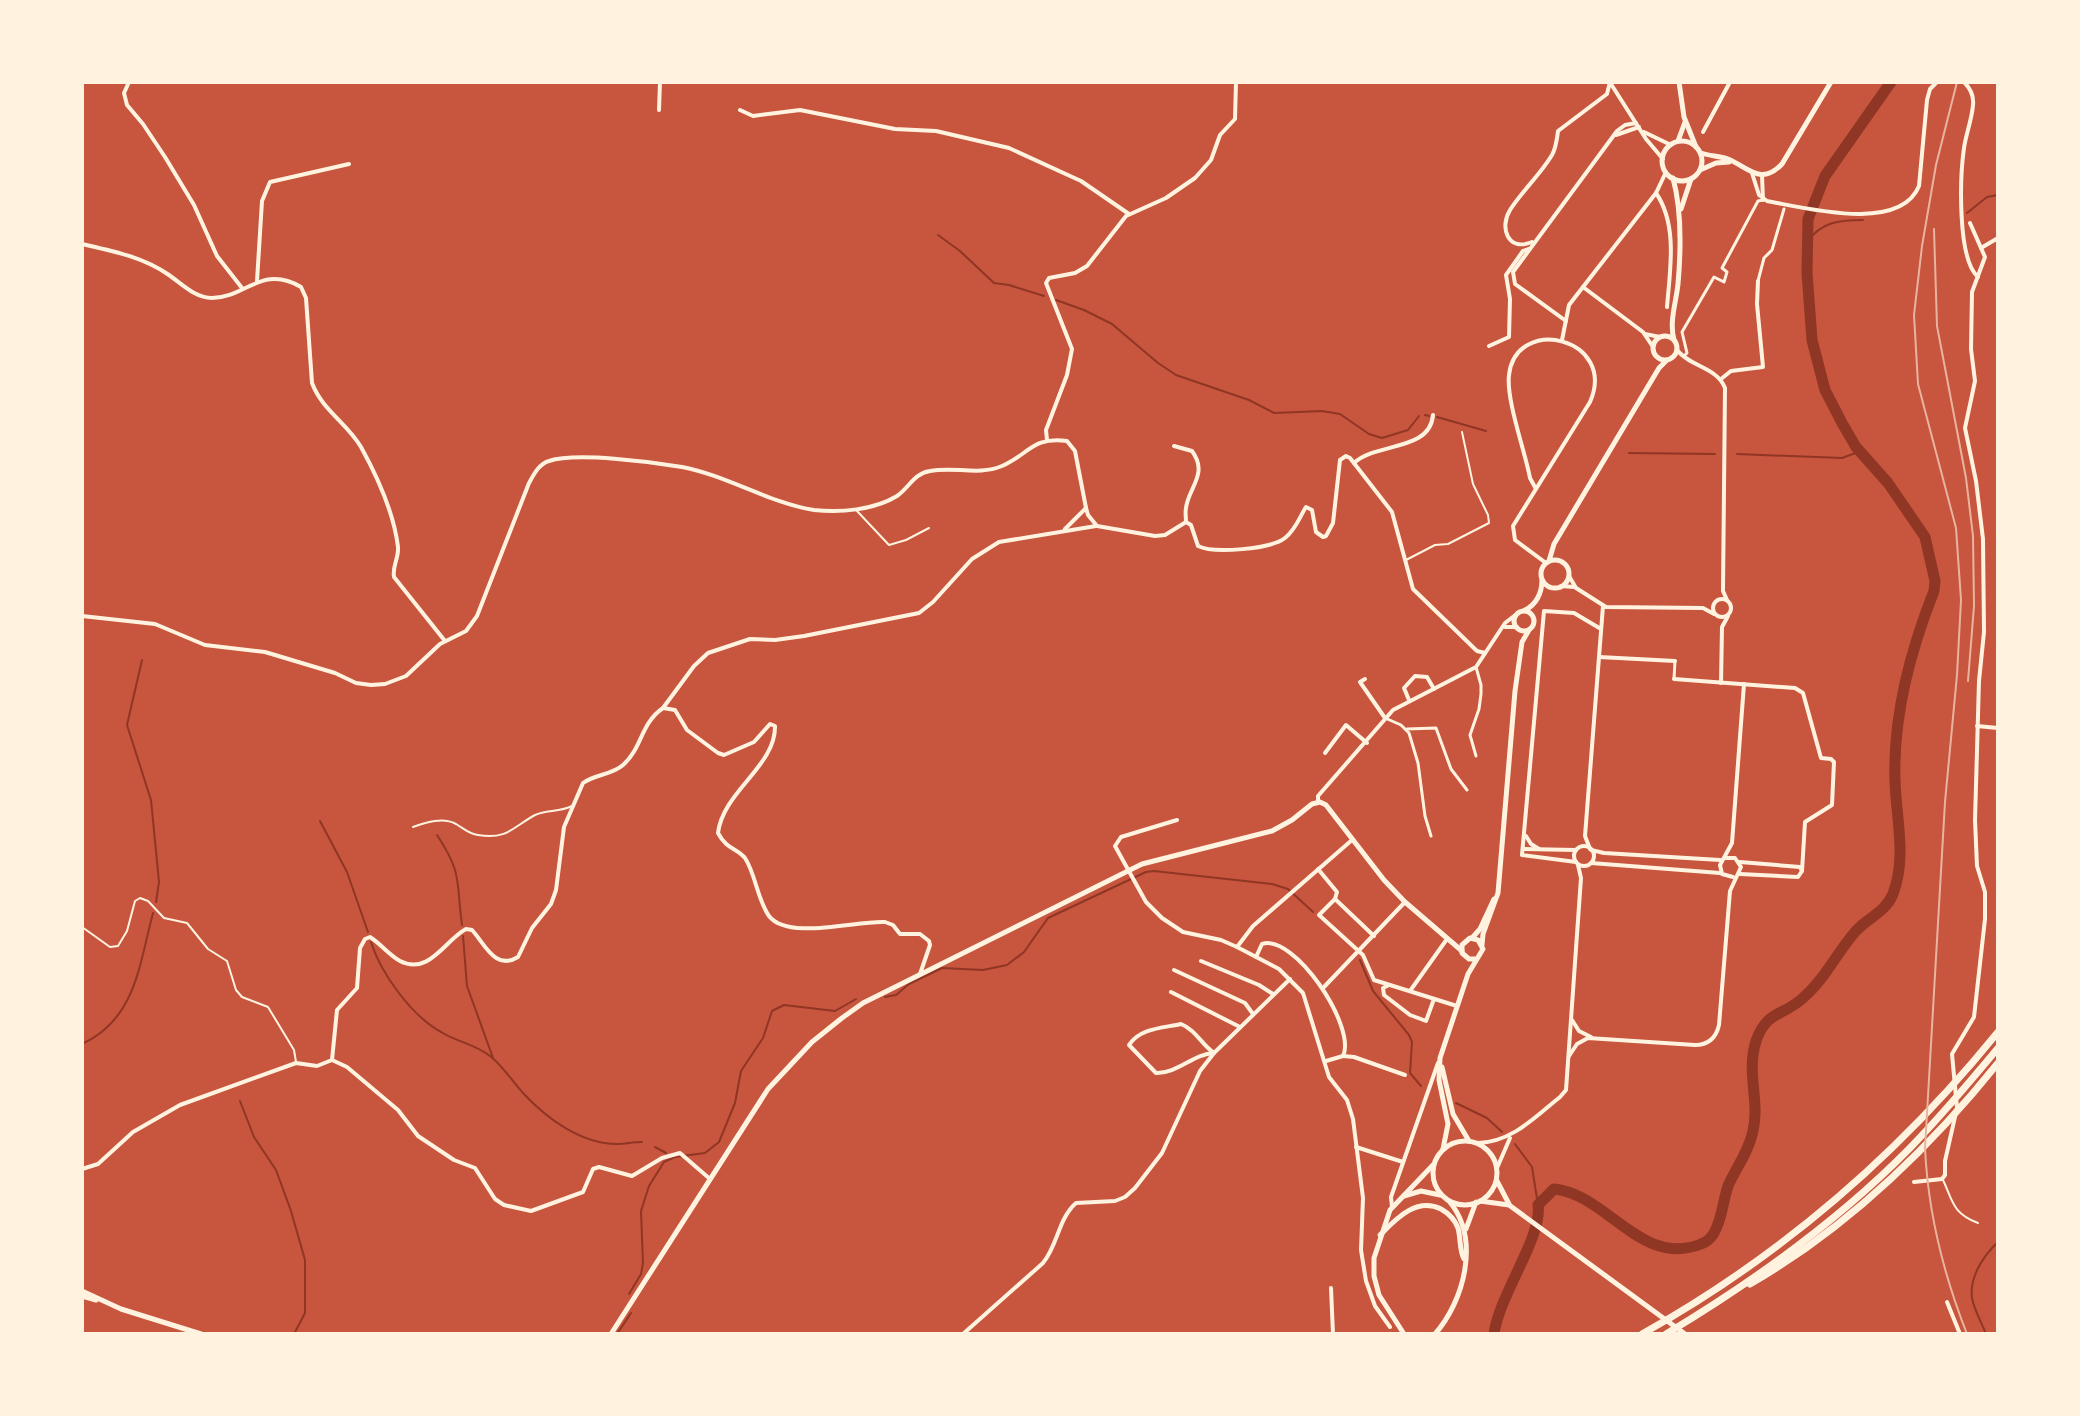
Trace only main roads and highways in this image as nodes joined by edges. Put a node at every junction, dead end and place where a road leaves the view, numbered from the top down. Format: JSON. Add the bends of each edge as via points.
{"nodes":[{"id":1,"x":1679,"y":82,"type":"edge"},
{"id":2,"x":1831,"y":82,"type":"edge"},
{"id":3,"x":1684,"y":117,"type":"junction"},
{"id":4,"x":1678,"y":141,"type":"junction"},
{"id":5,"x":1696,"y":147,"type":"junction"},
{"id":6,"x":1701,"y":153,"type":"junction"},
{"id":7,"x":1733,"y":162,"type":"junction"},
{"id":8,"x":1700,"y":171,"type":"junction"},
{"id":9,"x":1673,"y":178,"type":"junction"},
{"id":10,"x":1691,"y":179,"type":"junction"},
{"id":11,"x":1679,"y":218,"type":"junction"},
{"id":12,"x":1672,"y":323,"type":"junction"},
{"id":13,"x":1661,"y":337,"type":"junction"},
{"id":14,"x":1674,"y":340,"type":"junction"},
{"id":15,"x":1657,"y":358,"type":"junction"},
{"id":16,"x":1666,"y":361,"type":"junction"},
{"id":17,"x":1659,"y":368,"type":"junction"},
{"id":18,"x":1554,"y":544,"type":"junction"},
{"id":19,"x":1560,"y":561,"type":"junction"},
{"id":20,"x":1548,"y":562,"type":"junction"},
{"id":21,"x":1542,"y":580,"type":"junction"},
{"id":22,"x":1553,"y":588,"type":"junction"},
{"id":23,"x":1540,"y":595,"type":"junction"},
{"id":24,"x":1534,"y":604,"type":"junction"},
{"id":25,"x":1521,"y":612,"type":"junction"},
{"id":26,"x":1533,"y":616,"type":"junction"},
{"id":27,"x":1518,"y":628,"type":"junction"},
{"id":28,"x":1529,"y":630,"type":"junction"},
{"id":29,"x":1522,"y":642,"type":"junction"},
{"id":30,"x":1499,"y":887,"type":"junction"},
{"id":31,"x":1447,"y":939,"type":"junction"},
{"id":32,"x":1469,"y":939,"type":"junction"},
{"id":33,"x":1482,"y":945,"type":"junction"},
{"id":34,"x":1463,"y":954,"type":"junction"},
{"id":35,"x":1476,"y":959,"type":"junction"},
{"id":36,"x":1468,"y":974,"type":"junction"},
{"id":37,"x":1998,"y":1032,"type":"edge"},
{"id":38,"x":1998,"y":1048,"type":"edge"},
{"id":39,"x":1442,"y":1050,"type":"junction"},
{"id":40,"x":1998,"y":1064,"type":"edge"},
{"id":41,"x":1444,"y":1091,"type":"junction"},
{"id":42,"x":1469,"y":1141,"type":"junction"},
{"id":43,"x":1443,"y":1149,"type":"junction"},
{"id":44,"x":1433,"y":1165,"type":"junction"},
{"id":45,"x":1496,"y":1178,"type":"junction"},
{"id":46,"x":1446,"y":1198,"type":"junction"},
{"id":47,"x":1478,"y":1202,"type":"junction"},
{"id":48,"x":1393,"y":1205,"type":"junction"},
{"id":49,"x":1509,"y":1205,"type":"junction"},
{"id":50,"x":1464,"y":1234,"type":"junction"},
{"id":51,"x":1380,"y":1236,"type":"junction"},
{"id":52,"x":1465,"y":1260,"type":"junction"},
{"id":53,"x":82,"y":1293,"type":"edge"},
{"id":54,"x":1729,"y":1297,"type":"junction"},
{"id":55,"x":201,"y":1334,"type":"edge"},
{"id":56,"x":611,"y":1334,"type":"edge"},
{"id":57,"x":1404,"y":1334,"type":"edge"},
{"id":58,"x":1435,"y":1334,"type":"edge"},
{"id":59,"x":1642,"y":1334,"type":"edge"},
{"id":60,"x":1666,"y":1334,"type":"edge"},
{"id":61,"x":1685,"y":1334,"type":"edge"}],
"edges":[{"from":1,"to":3,"type":"main road"},
{"from":2,"to":7,"type":"main road","via":[[1776,170],[1762,175]]},
{"from":3,"to":4,"type":"main road"},
{"from":3,"to":5,"type":"main road"},
{"from":4,"to":5,"type":"main road"},
{"from":4,"to":9,"type":"main road","via":[[1663,159]]},
{"from":5,"to":6,"type":"main road"},
{"from":6,"to":7,"type":"main road"},
{"from":6,"to":8,"type":"main road"},
{"from":7,"to":8,"type":"main road"},
{"from":8,"to":10,"type":"main road"},
{"from":9,"to":10,"type":"main road"},
{"from":9,"to":11,"type":"main road"},
{"from":10,"to":11,"type":"main road"},
{"from":11,"to":12,"type":"main road"},
{"from":12,"to":13,"type":"main road"},
{"from":12,"to":14,"type":"main road"},
{"from":13,"to":14,"type":"main road"},
{"from":13,"to":15,"type":"main road","via":[[1653,347]]},
{"from":14,"to":16,"type":"main road","via":[[1677,350]]},
{"from":15,"to":16,"type":"main road"},
{"from":15,"to":17,"type":"main road"},
{"from":16,"to":17,"type":"main road"},
{"from":17,"to":18,"type":"main road"},
{"from":18,"to":19,"type":"main road"},
{"from":18,"to":20,"type":"main road"},
{"from":19,"to":20,"type":"main road"},
{"from":19,"to":22,"type":"main road","via":[[1569,576]]},
{"from":20,"to":21,"type":"main road"},
{"from":21,"to":22,"type":"main road"},
{"from":21,"to":23,"type":"main road"},
{"from":22,"to":23,"type":"main road"},
{"from":23,"to":24,"type":"main road"},
{"from":24,"to":25,"type":"main road"},
{"from":24,"to":26,"type":"main road"},
{"from":25,"to":26,"type":"main road"},
{"from":25,"to":27,"type":"main road","via":[[1515,618]]},
{"from":26,"to":28,"type":"main road"},
{"from":27,"to":28,"type":"main road"},
{"from":27,"to":29,"type":"main road"},
{"from":28,"to":29,"type":"main road"},
{"from":29,"to":30,"type":"main road"},
{"from":30,"to":32,"type":"main road","via":[[1480,929]]},
{"from":30,"to":33,"type":"main road"},
{"from":31,"to":32,"type":"main road"},
{"from":31,"to":34,"type":"main road"},
{"from":31,"to":56,"type":"main road","via":[[1405,902],[1326,805],[1318,802],[1272,831],[1156,859],[859,1006],[812,1042],[778,1077]]},
{"from":32,"to":33,"type":"main road"},
{"from":32,"to":34,"type":"main road"},
{"from":33,"to":35,"type":"main road"},
{"from":34,"to":35,"type":"main road"},
{"from":34,"to":36,"type":"main road"},
{"from":35,"to":36,"type":"main road"},
{"from":36,"to":39,"type":"main road"},
{"from":37,"to":59,"type":"highway","via":[[1915,1127],[1823,1211],[1751,1265]]},
{"from":38,"to":54,"type":"highway","via":[[1907,1151]]},
{"from":39,"to":41,"type":"main road"},
{"from":39,"to":41,"type":"main road","via":[[1439,1078]]},
{"from":40,"to":54,"type":"highway","via":[[1877,1193],[1778,1268]]},
{"from":41,"to":42,"type":"main road"},
{"from":41,"to":43,"type":"main road","via":[[1448,1124]]},
{"from":42,"to":43,"type":"main road"},
{"from":42,"to":45,"type":"main road","via":[[1490,1153]]},
{"from":43,"to":44,"type":"main road"},
{"from":44,"to":46,"type":"main road","via":[[1433,1181]]},
{"from":44,"to":48,"type":"main road"},
{"from":45,"to":47,"type":"main road"},
{"from":45,"to":49,"type":"main road"},
{"from":46,"to":47,"type":"main road","via":[[1462,1205]]},
{"from":46,"to":48,"type":"main road","via":[[1416,1191]]},
{"from":46,"to":50,"type":"main road"},
{"from":47,"to":49,"type":"main road"},
{"from":47,"to":50,"type":"main road"},
{"from":48,"to":51,"type":"main road"},
{"from":49,"to":61,"type":"main road"},
{"from":50,"to":52,"type":"main road"},
{"from":51,"to":52,"type":"main road","via":[[1411,1209],[1436,1207],[1455,1222]]},
{"from":51,"to":57,"type":"main road","via":[[1375,1283],[1393,1325]]},
{"from":52,"to":58,"type":"main road","via":[[1456,1304]]},
{"from":53,"to":55,"type":"main road"},
{"from":54,"to":60,"type":"highway"}]}
